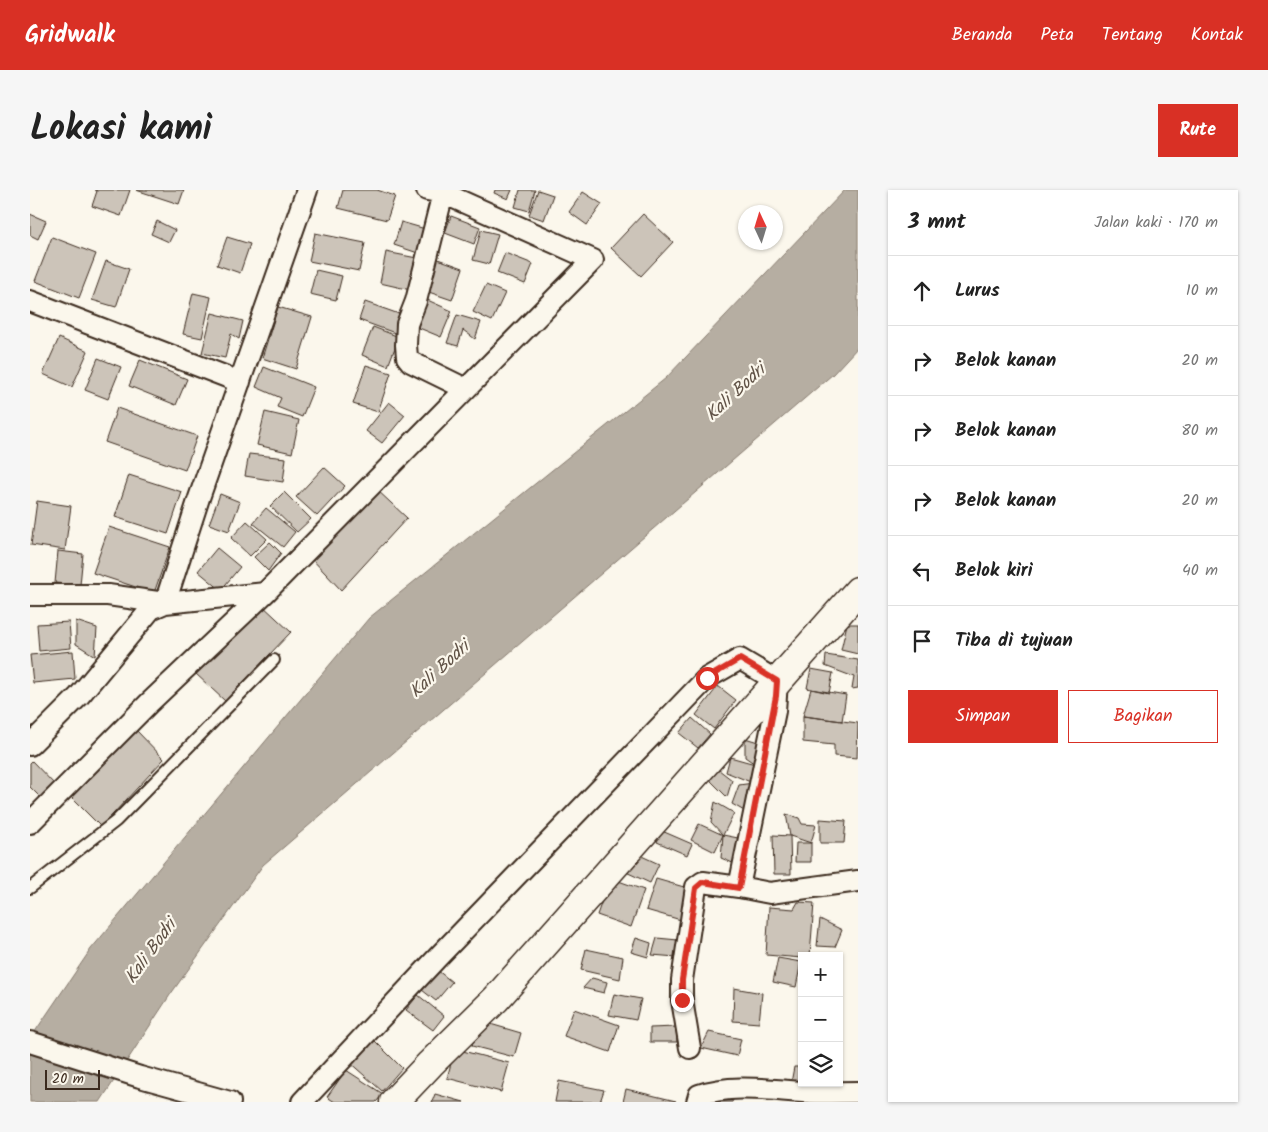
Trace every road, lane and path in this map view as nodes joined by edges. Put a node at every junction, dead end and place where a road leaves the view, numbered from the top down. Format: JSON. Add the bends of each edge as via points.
{"nodes":[{"id":1,"x":307,"y":190,"type":"edge"},
{"id":2,"x":435,"y":192,"type":"edge"},
{"id":3,"x":30,"y":301,"type":"edge"},
{"id":4,"x":240,"y":382,"type":"junction"},
{"id":5,"x":466,"y":389,"type":"junction"},
{"id":6,"x":265,"y":593,"type":"junction"},
{"id":7,"x":30,"y":595,"type":"edge"},
{"id":8,"x":855,"y":599,"type":"edge"},
{"id":9,"x":165,"y":603,"type":"junction"},
{"id":10,"x":274,"y":660,"type":"dead end"},
{"id":11,"x":777,"y":681,"type":"junction"},
{"id":12,"x":30,"y":745,"type":"edge"},
{"id":13,"x":30,"y":823,"type":"edge"},
{"id":14,"x":858,"y":880,"type":"edge"},
{"id":15,"x":30,"y":888,"type":"edge"},
{"id":16,"x":739,"y":888,"type":"junction"},
{"id":17,"x":30,"y":1042,"type":"edge"},
{"id":18,"x":690,"y":1048,"type":"dead end"},
{"id":19,"x":858,"y":1092,"type":"edge"},
{"id":20,"x":230,"y":1102,"type":"edge"},
{"id":21,"x":301,"y":1102,"type":"edge"},
{"id":22,"x":394,"y":1102,"type":"edge"},
{"id":23,"x":698,"y":1102,"type":"edge"}],
"edges":[{"from":1,"to":4,"type":"street"},
{"from":2,"to":5,"type":"street","via":[[416,301],[407,324],[407,356],[411,362]]},
{"from":2,"to":5,"type":"street","via":[[593,260]]},
{"from":3,"to":4,"type":"street"},
{"from":4,"to":9,"type":"street"},
{"from":5,"to":6,"type":"street"},
{"from":6,"to":9,"type":"street"},
{"from":6,"to":13,"type":"street"},
{"from":7,"to":9,"type":"street","via":[[108,595]]},
{"from":8,"to":11,"type":"street"},
{"from":9,"to":12,"type":"street","via":[[151,610],[79,696]]},
{"from":10,"to":15,"type":"lane","via":[[116,822]]},
{"from":11,"to":16,"type":"street","via":[[775,710]]},
{"from":11,"to":21,"type":"street","via":[[740,659],[707,678]]},
{"from":11,"to":22,"type":"street","via":[[496,999]]},
{"from":14,"to":16,"type":"street","via":[[770,893]]},
{"from":16,"to":18,"type":"street","via":[[703,882],[696,888],[682,980]]},
{"from":17,"to":20,"type":"street"},
{"from":19,"to":23,"type":"street","via":[[715,1090],[699,1095]]}]}
